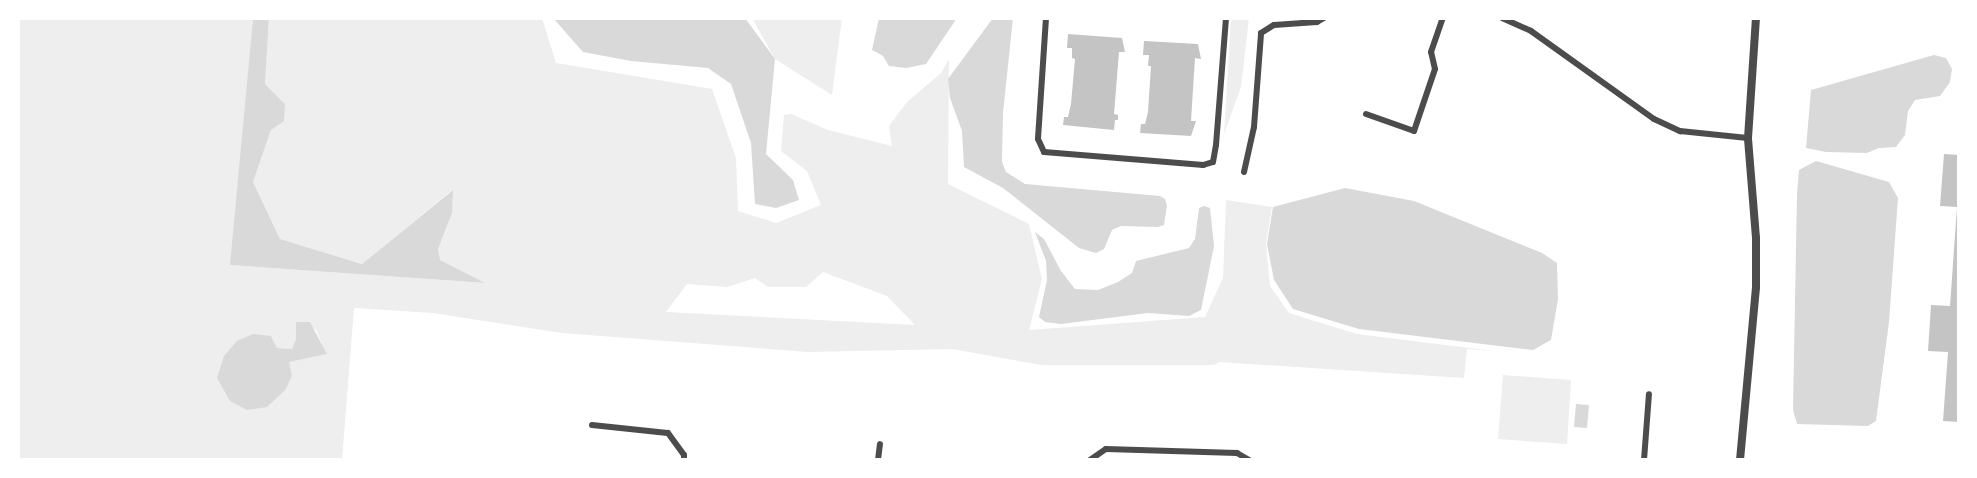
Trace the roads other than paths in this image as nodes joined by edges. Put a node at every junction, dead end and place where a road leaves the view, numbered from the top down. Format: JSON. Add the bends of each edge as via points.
{"nodes":[{"id":1,"x":1046,"y":18,"type":"edge"},
{"id":2,"x":1226,"y":18,"type":"edge"},
{"id":3,"x":1324,"y":18,"type":"edge"},
{"id":4,"x":1443,"y":18,"type":"edge"},
{"id":5,"x":1502,"y":18,"type":"edge"},
{"id":6,"x":1756,"y":18,"type":"edge"},
{"id":7,"x":1366,"y":114,"type":"dead end"},
{"id":8,"x":1748,"y":138,"type":"junction"},
{"id":9,"x":1244,"y":172,"type":"dead end"},
{"id":10,"x":1649,"y":394,"type":"dead end"},
{"id":11,"x":592,"y":425,"type":"dead end"},
{"id":12,"x":880,"y":444,"type":"dead end"},
{"id":13,"x":1090,"y":459,"type":"edge"},
{"id":14,"x":684,"y":460,"type":"edge"},
{"id":15,"x":878,"y":460,"type":"edge"},
{"id":16,"x":1249,"y":460,"type":"edge"},
{"id":17,"x":1644,"y":460,"type":"edge"},
{"id":18,"x":1740,"y":460,"type":"edge"}],
"edges":[{"from":1,"to":2,"type":"street","via":[[1038,139],[1044,152],[1203,165],[1213,162],[1216,145]]},
{"from":3,"to":9,"type":"street","via":[[1274,25],[1261,33],[1254,127]]},
{"from":4,"to":7,"type":"street","via":[[1431,52],[1435,69],[1413,131]]},
{"from":5,"to":8,"type":"street","via":[[1531,31],[1654,119],[1680,131]]},
{"from":6,"to":8,"type":"street"},
{"from":8,"to":18,"type":"street","via":[[1757,262]]},
{"from":10,"to":17,"type":"street"},
{"from":11,"to":14,"type":"street","via":[[668,433]]},
{"from":12,"to":15,"type":"street"},
{"from":13,"to":16,"type":"street","via":[[1106,449],[1237,453]]}]}
